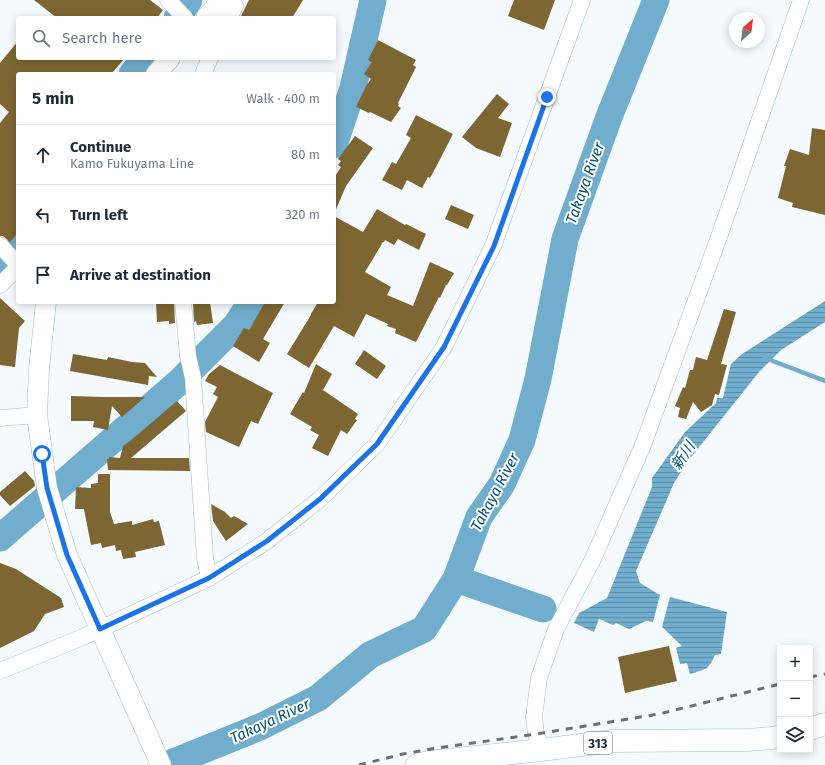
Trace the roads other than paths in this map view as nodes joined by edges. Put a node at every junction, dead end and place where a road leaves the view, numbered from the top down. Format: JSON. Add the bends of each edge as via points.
{"nodes":[{"id":1,"x":222,"y":0,"type":"edge"},
{"id":2,"x":229,"y":0,"type":"edge"},
{"id":3,"x":582,"y":0,"type":"edge"},
{"id":4,"x":801,"y":0,"type":"edge"},
{"id":5,"x":208,"y":16,"type":"edge"},
{"id":6,"x":230,"y":16,"type":"edge"},
{"id":7,"x":168,"y":60,"type":"edge"},
{"id":8,"x":158,"y":72,"type":"edge"},
{"id":9,"x":2,"y":248,"type":"edge"},
{"id":10,"x":16,"y":264,"type":"edge"},
{"id":11,"x":16,"y":266,"type":"edge"},
{"id":12,"x":0,"y":285,"type":"edge"},
{"id":13,"x":46,"y":304,"type":"edge"},
{"id":14,"x":183,"y":304,"type":"edge"},
{"id":15,"x":37,"y":415,"type":"junction"},
{"id":16,"x":0,"y":418,"type":"edge"},
{"id":17,"x":209,"y":578,"type":"junction"},
{"id":18,"x":100,"y":629,"type":"junction"},
{"id":19,"x":0,"y":671,"type":"edge"},
{"id":20,"x":825,"y":724,"type":"edge"},
{"id":21,"x":813,"y":728,"type":"edge"},
{"id":22,"x":777,"y":736,"type":"edge"},
{"id":23,"x":541,"y":750,"type":"junction"},
{"id":24,"x":161,"y":765,"type":"edge"},
{"id":25,"x":417,"y":765,"type":"edge"}],
"edges":[{"from":1,"to":5,"type":"main road"},
{"from":2,"to":6,"type":"street","via":[[235,6]]},
{"from":3,"to":17,"type":"street","via":[[494,246],[444,347],[377,444],[320,499],[267,541]]},
{"from":4,"to":23,"type":"street","via":[[720,234],[643,444],[592,561],[556,629],[539,678],[534,717]]},
{"from":7,"to":8,"type":"main road"},
{"from":9,"to":10,"type":"street"},
{"from":11,"to":12,"type":"street"},
{"from":13,"to":15,"type":"main road"},
{"from":14,"to":17,"type":"street","via":[[188,356],[193,378],[205,558]]},
{"from":15,"to":16,"type":"street"},
{"from":15,"to":18,"type":"main road","via":[[47,488],[67,555]]},
{"from":17,"to":18,"type":"street"},
{"from":18,"to":19,"type":"street"},
{"from":18,"to":24,"type":"main road"},
{"from":20,"to":21,"type":"highway"},
{"from":22,"to":23,"type":"highway","number":"313","via":[[746,740],[613,741]]},
{"from":23,"to":25,"type":"highway","number":"313"}]}
